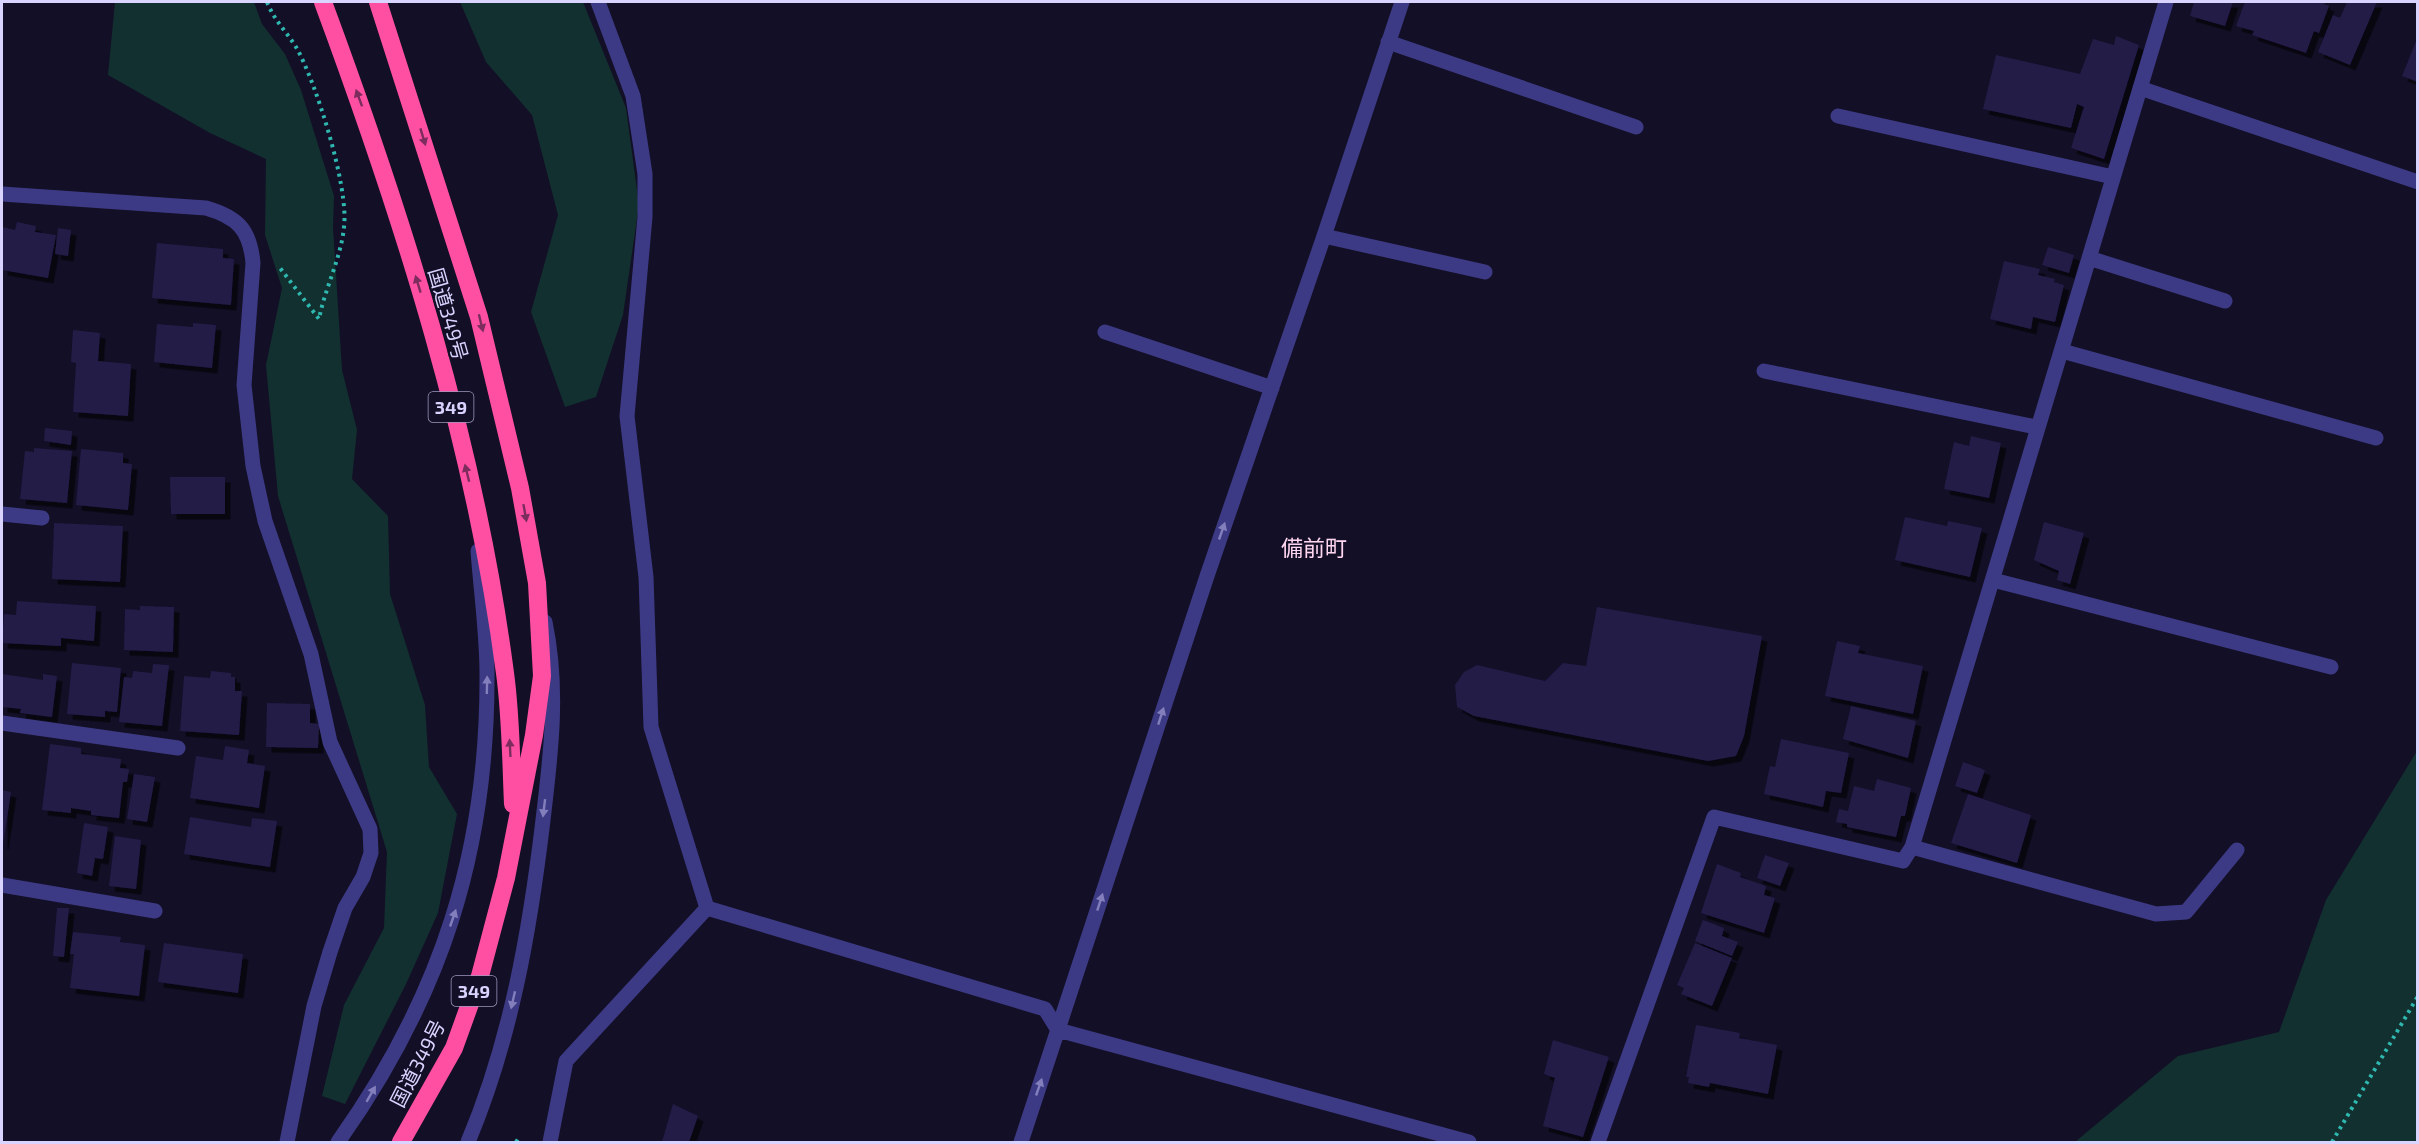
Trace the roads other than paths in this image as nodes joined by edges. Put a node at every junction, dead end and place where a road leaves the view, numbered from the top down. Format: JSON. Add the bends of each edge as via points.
{"nodes":[{"id":1,"x":323,"y":2,"type":"edge"},
{"id":2,"x":378,"y":2,"type":"edge"},
{"id":3,"x":598,"y":2,"type":"edge"},
{"id":4,"x":1402,"y":2,"type":"edge"},
{"id":5,"x":2166,"y":2,"type":"edge"},
{"id":6,"x":1388,"y":42,"type":"junction"},
{"id":7,"x":2140,"y":88,"type":"junction"},
{"id":8,"x":1838,"y":116,"type":"dead end"},
{"id":9,"x":1636,"y":127,"type":"dead end"},
{"id":10,"x":2113,"y":177,"type":"junction"},
{"id":11,"x":2418,"y":182,"type":"edge"},
{"id":12,"x":2,"y":194,"type":"edge"},
{"id":13,"x":1324,"y":236,"type":"junction"},
{"id":14,"x":2089,"y":258,"type":"junction"},
{"id":15,"x":1485,"y":272,"type":"dead end"},
{"id":16,"x":2225,"y":301,"type":"dead end"},
{"id":17,"x":1105,"y":332,"type":"dead end"},
{"id":18,"x":2062,"y":351,"type":"junction"},
{"id":19,"x":1764,"y":371,"type":"dead end"},
{"id":20,"x":1272,"y":388,"type":"junction"},
{"id":21,"x":2036,"y":427,"type":"junction"},
{"id":22,"x":2376,"y":438,"type":"dead end"},
{"id":23,"x":475,"y":501,"type":"junction"},
{"id":24,"x":2,"y":513,"type":"edge"},
{"id":25,"x":42,"y":518,"type":"dead end"},
{"id":26,"x":1993,"y":580,"type":"junction"},
{"id":27,"x":537,"y":583,"type":"junction"},
{"id":28,"x":2331,"y":667,"type":"dead end"},
{"id":29,"x":2,"y":723,"type":"edge"},
{"id":30,"x":178,"y":748,"type":"dead end"},
{"id":31,"x":515,"y":827,"type":"junction"},
{"id":32,"x":1912,"y":847,"type":"junction"},
{"id":33,"x":2236,"y":850,"type":"dead end"},
{"id":34,"x":2,"y":885,"type":"edge"},
{"id":35,"x":707,"y":908,"type":"junction"},
{"id":36,"x":155,"y":911,"type":"dead end"},
{"id":37,"x":1058,"y":1030,"type":"junction"},
{"id":38,"x":287,"y":1143,"type":"edge"},
{"id":39,"x":338,"y":1143,"type":"edge"},
{"id":40,"x":401,"y":1143,"type":"edge"},
{"id":41,"x":468,"y":1143,"type":"edge"},
{"id":42,"x":550,"y":1143,"type":"edge"},
{"id":43,"x":1021,"y":1143,"type":"edge"},
{"id":44,"x":1469,"y":1143,"type":"edge"},
{"id":45,"x":1598,"y":1143,"type":"edge"}],
"edges":[{"from":23,"to":1,"type":"highway","name":"国道349号","number":"349","one_way":true,"via":[[428,318],[368,123]]},
{"from":2,"to":27,"type":"highway","name":"国道349号","number":"349","one_way":true,"via":[[479,317],[520,488]]},
{"from":3,"to":35,"type":"street","via":[[633,96],[645,174],[645,217],[627,416],[646,578],[651,727]]},
{"from":4,"to":6,"type":"street"},
{"from":5,"to":7,"type":"street"},
{"from":6,"to":9,"type":"street"},
{"from":6,"to":13,"type":"street"},
{"from":7,"to":10,"type":"street"},
{"from":7,"to":11,"type":"street"},
{"from":8,"to":10,"type":"street"},
{"from":10,"to":14,"type":"street"},
{"from":12,"to":38,"type":"street","via":[[206,208],[228,214],[252,243],[244,385],[253,466],[265,521],[311,654],[330,742],[370,829],[371,853],[363,877],[345,908],[314,1006]]},
{"from":13,"to":15,"type":"street"},
{"from":13,"to":20,"type":"street"},
{"from":14,"to":16,"type":"street"},
{"from":14,"to":18,"type":"street"},
{"from":17,"to":20,"type":"street"},
{"from":18,"to":21,"type":"street"},
{"from":18,"to":22,"type":"street"},
{"from":19,"to":21,"type":"street"},
{"from":37,"to":20,"type":"street","one_way":true},
{"from":21,"to":26,"type":"street"},
{"from":31,"to":23,"type":"highway","name":"国道349号","number":"349","one_way":true,"via":[[506,676]]},
{"from":39,"to":23,"type":"street","one_way":true,"via":[[406,1034],[438,964],[462,892],[478,818],[486,737],[487,672]]},
{"from":24,"to":25,"type":"street"},
{"from":26,"to":28,"type":"street"},
{"from":26,"to":32,"type":"street"},
{"from":27,"to":31,"type":"highway","name":"国道349号","number":"349","via":[[542,676]]},
{"from":27,"to":41,"type":"street","one_way":true,"via":[[549,642],[554,724],[532,911],[501,1052]]},
{"from":29,"to":30,"type":"street"},
{"from":31,"to":40,"type":"highway","name":"国道349号","number":"349","via":[[480,976],[454,1048]]},
{"from":32,"to":33,"type":"street","via":[[2156,914],[2186,912]]},
{"from":32,"to":45,"type":"street","via":[[1903,861],[1714,817]]},
{"from":34,"to":36,"type":"street"},
{"from":35,"to":37,"type":"street","via":[[1045,1009]]},
{"from":35,"to":42,"type":"street","via":[[566,1061]]},
{"from":43,"to":37,"type":"street","one_way":true},
{"from":37,"to":44,"type":"street"}]}
